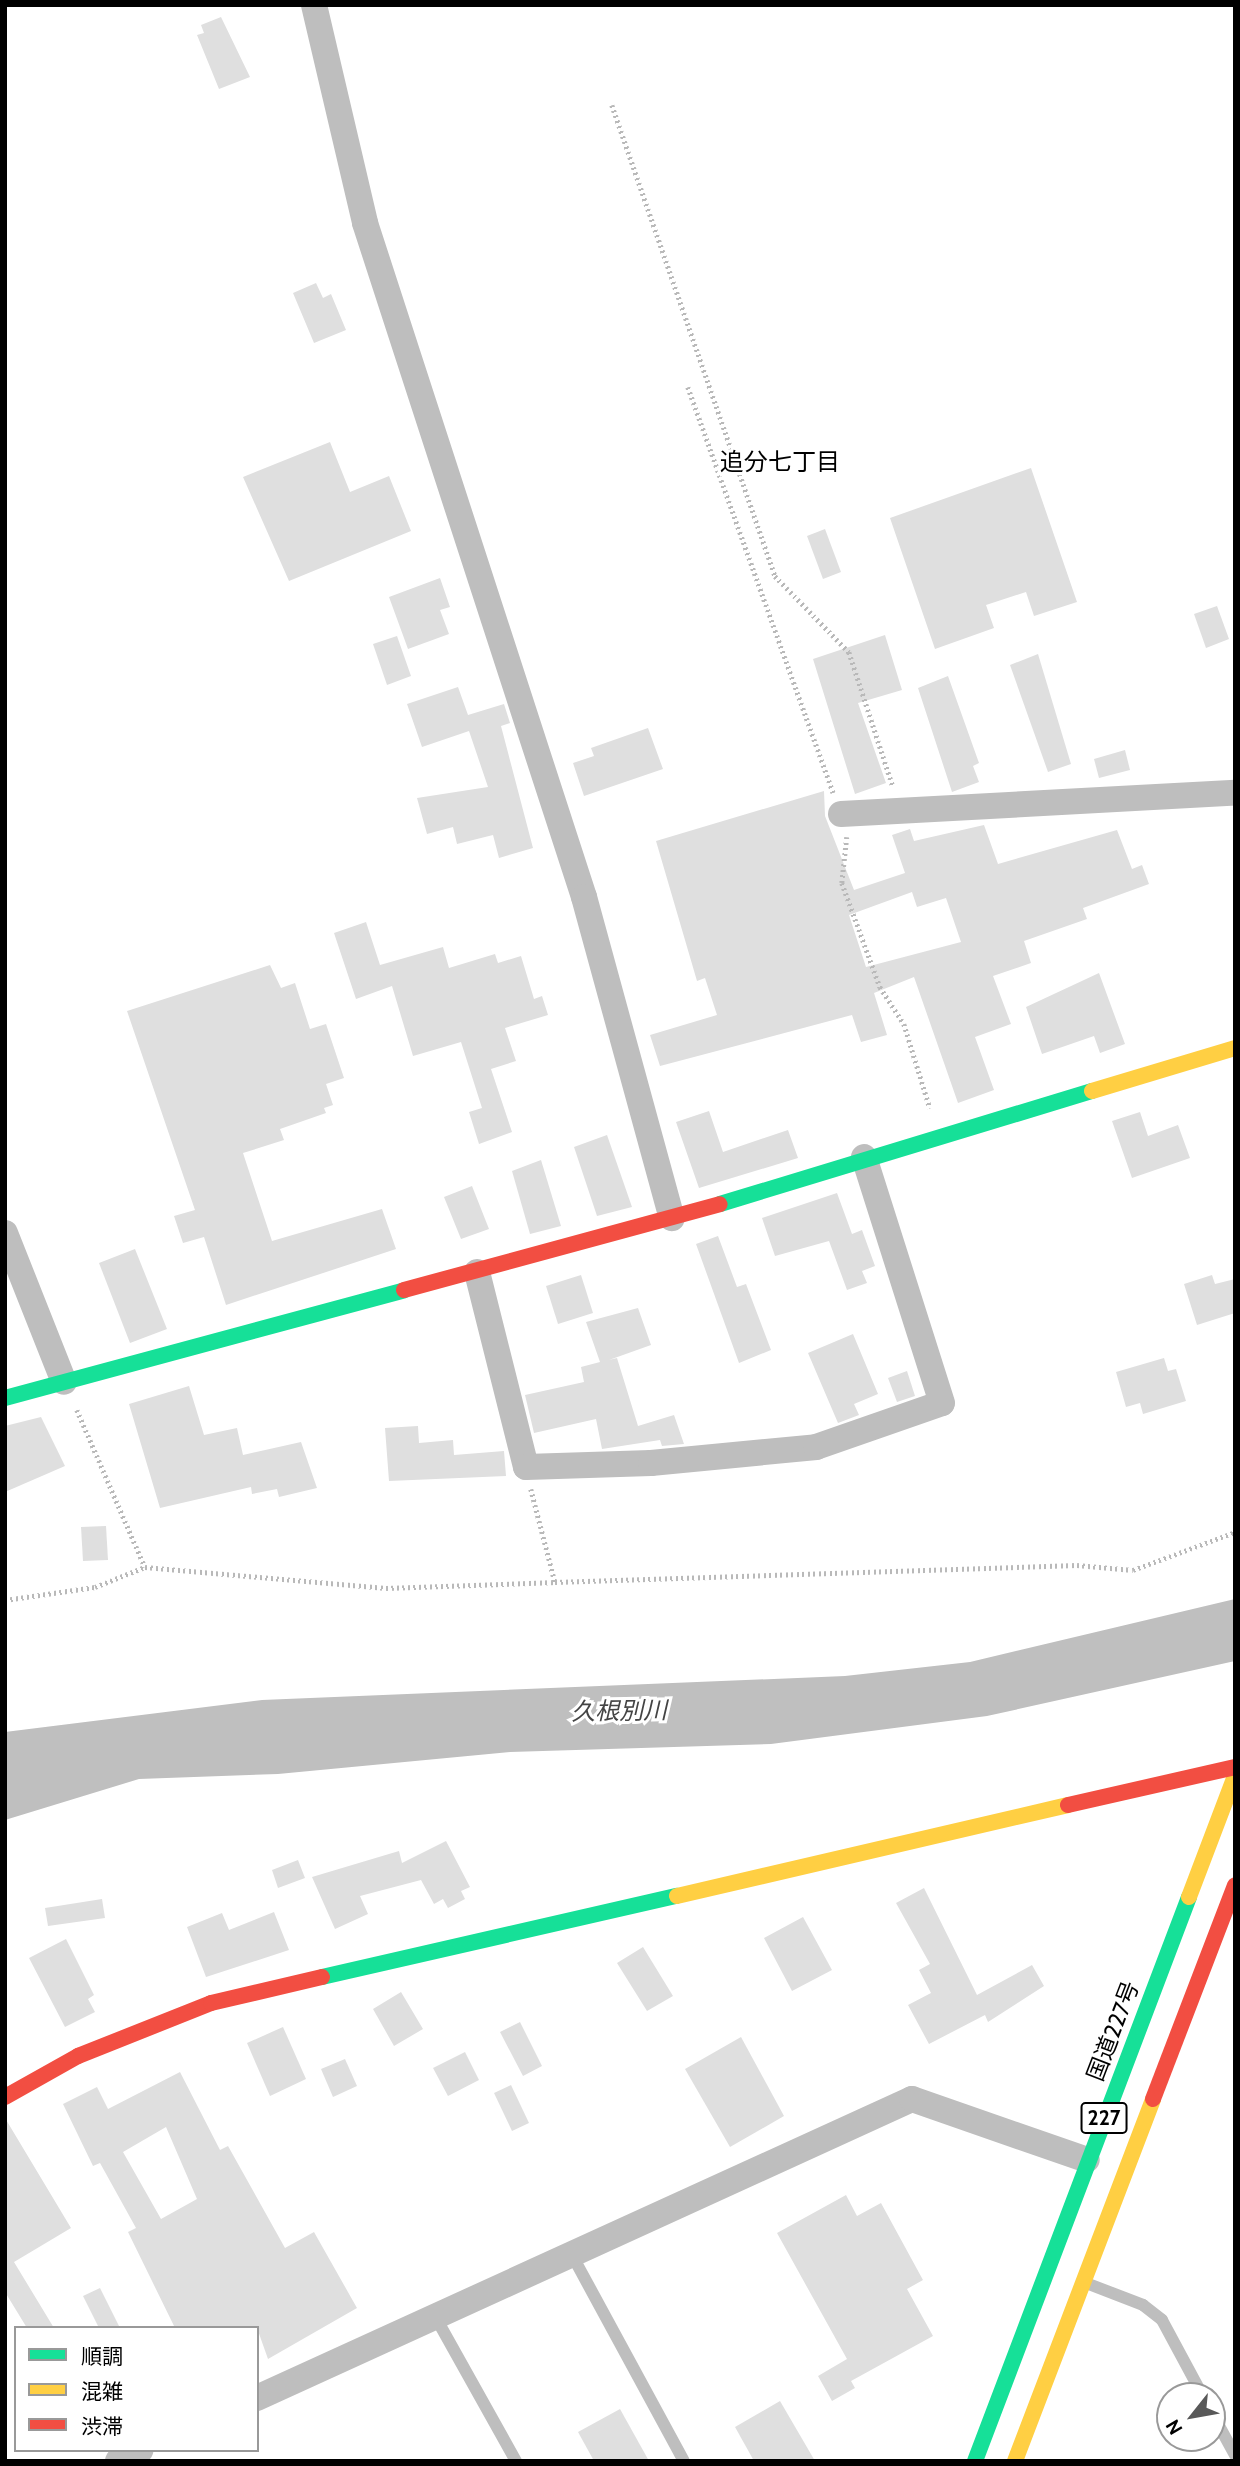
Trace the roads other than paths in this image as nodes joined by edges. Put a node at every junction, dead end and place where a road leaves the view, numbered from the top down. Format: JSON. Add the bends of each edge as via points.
{"nodes":[{"id":1,"x":314,"y":5,"type":"edge"},
{"id":2,"x":1235,"y":793,"type":"edge"},
{"id":3,"x":841,"y":814,"type":"road end"},
{"id":4,"x":1235,"y":1048,"type":"edge"},
{"id":5,"x":864,"y":1157,"type":"junction"},
{"id":6,"x":672,"y":1218,"type":"junction"},
{"id":7,"x":5,"y":1233,"type":"edge"},
{"id":8,"x":477,"y":1272,"type":"junction"},
{"id":9,"x":64,"y":1382,"type":"junction"},
{"id":10,"x":5,"y":1398,"type":"edge"},
{"id":11,"x":1235,"y":1767,"type":"edge"},
{"id":12,"x":1235,"y":1776,"type":"edge"},
{"id":13,"x":1235,"y":1885,"type":"edge"},
{"id":14,"x":5,"y":2097,"type":"edge"},
{"id":15,"x":1087,"y":2160,"type":"junction"},
{"id":16,"x":572,"y":2255,"type":"junction"},
{"id":17,"x":1065,"y":2274,"type":"junction"},
{"id":18,"x":436,"y":2318,"type":"junction"},
{"id":19,"x":1195,"y":2382,"type":"edge"},
{"id":20,"x":259,"y":2397,"type":"edge"},
{"id":21,"x":1226,"y":2439,"type":"edge"},
{"id":22,"x":137,"y":2452,"type":"edge"},
{"id":23,"x":1235,"y":2455,"type":"edge"},
{"id":24,"x":118,"y":2461,"type":"edge"},
{"id":25,"x":516,"y":2461,"type":"edge"},
{"id":26,"x":684,"y":2461,"type":"edge"},
{"id":27,"x":975,"y":2461,"type":"edge"},
{"id":28,"x":1015,"y":2461,"type":"edge"}],
"edges":[{"from":1,"to":6,"type":"street","via":[[329,49],[365,223],[584,897]]},
{"from":2,"to":3,"type":"street"},
{"from":4,"to":5,"type":"main road"},
{"from":5,"to":6,"type":"main road"},
{"from":5,"to":8,"type":"street","via":[[942,1403],[816,1447],[651,1463],[526,1466]]},
{"from":6,"to":8,"type":"main road"},
{"from":7,"to":9,"type":"street"},
{"from":8,"to":9,"type":"main road"},
{"from":9,"to":10,"type":"main road"},
{"from":11,"to":14,"type":"main road","via":[[211,2003],[78,2056]]},
{"from":12,"to":15,"type":"main road","name":"国道227号","number":"227"},
{"from":13,"to":17,"type":"main road","name":"国道227号","number":"227"},
{"from":15,"to":16,"type":"street","via":[[912,2099]]},
{"from":15,"to":17,"type":"main road","name":"国道227号","number":"227"},
{"from":16,"to":18,"type":"street"},
{"from":16,"to":26,"type":"lane"},
{"from":17,"to":19,"type":"lane","via":[[1143,2305],[1161,2320]]},
{"from":17,"to":27,"type":"main road","name":"国道227号","number":"227"},
{"from":17,"to":28,"type":"main road","name":"国道227号","number":"227"},
{"from":18,"to":20,"type":"street"},
{"from":18,"to":25,"type":"lane"},
{"from":21,"to":23,"type":"lane"},
{"from":22,"to":24,"type":"street"}]}
